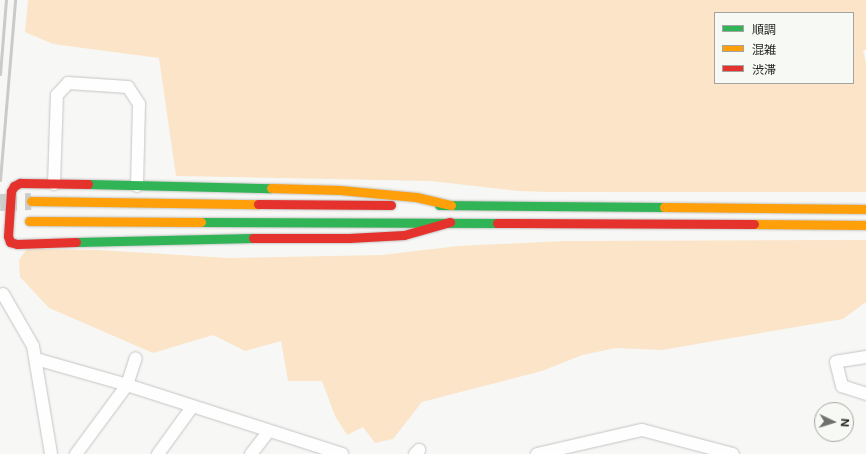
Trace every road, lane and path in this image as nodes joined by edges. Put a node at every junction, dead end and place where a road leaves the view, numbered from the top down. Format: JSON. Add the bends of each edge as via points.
{"nodes":[{"id":1,"x":54,"y":184,"type":"junction"},
{"id":2,"x":137,"y":186,"type":"junction"},
{"id":3,"x":31,"y":202,"type":"tunnel mouth"},
{"id":4,"x":451,"y":205,"type":"junction"},
{"id":5,"x":866,"y":209,"type":"edge"},
{"id":6,"x":28,"y":221,"type":"dead end"},
{"id":7,"x":450,"y":222,"type":"junction"},
{"id":8,"x":866,"y":225,"type":"edge"},
{"id":9,"x":3,"y":294,"type":"dead end"},
{"id":10,"x":136,"y":358,"type":"dead end"},
{"id":11,"x":866,"y":358,"type":"edge"},
{"id":12,"x":36,"y":359,"type":"junction"},
{"id":13,"x":127,"y":385,"type":"junction"},
{"id":14,"x":866,"y":394,"type":"edge"},
{"id":15,"x":192,"y":407,"type":"junction"},
{"id":16,"x":269,"y":431,"type":"junction"},
{"id":17,"x":51,"y":454,"type":"edge"},
{"id":18,"x":76,"y":454,"type":"edge"},
{"id":19,"x":158,"y":454,"type":"edge"},
{"id":20,"x":251,"y":454,"type":"edge"},
{"id":21,"x":341,"y":454,"type":"edge"},
{"id":22,"x":537,"y":454,"type":"edge"},
{"id":23,"x":733,"y":454,"type":"edge"}],
"edges":[{"from":1,"to":2,"type":"street"},
{"from":1,"to":2,"type":"street","via":[[57,95],[68,83],[128,87],[139,104]]},
{"from":1,"to":7,"type":"street","via":[[20,183],[14,186],[11,191],[8,236],[10,242],[17,244],[349,238],[404,235]]},
{"from":2,"to":4,"type":"street","via":[[340,190],[416,197]]},
{"from":3,"to":4,"type":"street"},
{"from":4,"to":5,"type":"street"},
{"from":6,"to":7,"type":"street"},
{"from":7,"to":8,"type":"street"},
{"from":9,"to":12,"type":"street","via":[[33,346]]},
{"from":10,"to":13,"type":"street"},
{"from":11,"to":14,"type":"street","via":[[836,362],[842,386]]},
{"from":12,"to":13,"type":"street"},
{"from":12,"to":17,"type":"street"},
{"from":13,"to":15,"type":"street"},
{"from":13,"to":18,"type":"street"},
{"from":15,"to":16,"type":"street"},
{"from":15,"to":19,"type":"street"},
{"from":16,"to":20,"type":"street"},
{"from":16,"to":21,"type":"street"},
{"from":22,"to":23,"type":"street","via":[[642,430]]}]}
